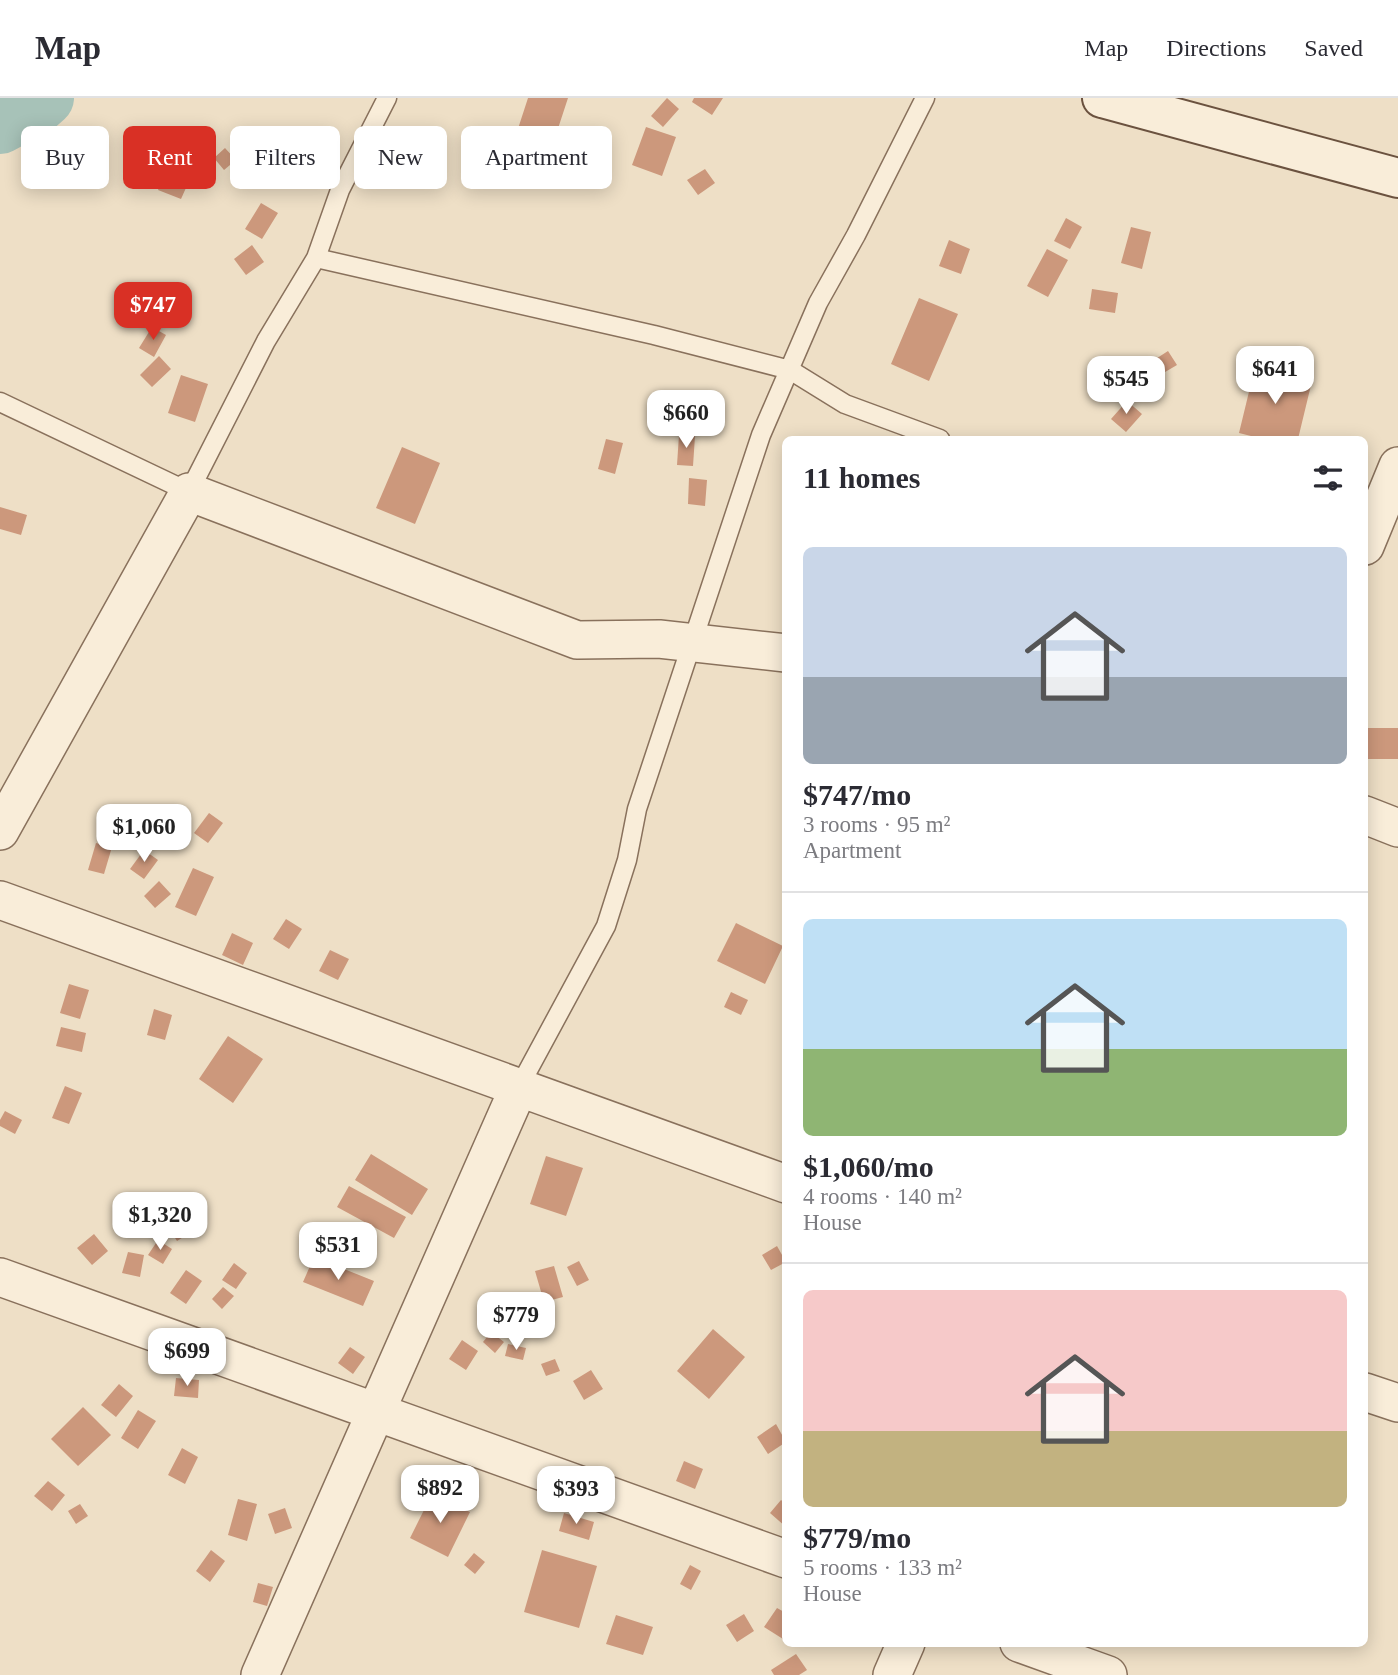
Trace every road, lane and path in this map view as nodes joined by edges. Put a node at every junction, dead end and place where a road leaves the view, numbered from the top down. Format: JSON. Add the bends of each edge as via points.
{"nodes":[{"id":1,"x":387,"y":98,"type":"edge"},
{"id":2,"x":925,"y":98,"type":"edge"},
{"id":3,"x":1102,"y":98,"type":"edge"},
{"id":4,"x":1398,"y":178,"type":"edge"},
{"id":5,"x":316,"y":258,"type":"junction"},
{"id":6,"x":790,"y":370,"type":"junction"},
{"id":7,"x":0,"y":402,"type":"edge"},
{"id":8,"x":932,"y":436,"type":"edge"},
{"id":9,"x":1398,"y":466,"type":"edge"},
{"id":10,"x":189,"y":492,"type":"junction"},
{"id":11,"x":1368,"y":539,"type":"edge"},
{"id":12,"x":693,"y":643,"type":"junction"},
{"id":13,"x":782,"y":653,"type":"edge"},
{"id":14,"x":1368,"y":816,"type":"edge"},
{"id":15,"x":1398,"y":828,"type":"edge"},
{"id":16,"x":0,"y":831,"type":"edge"},
{"id":17,"x":0,"y":900,"type":"edge"},
{"id":18,"x":519,"y":1087,"type":"junction"},
{"id":19,"x":782,"y":1183,"type":"edge"},
{"id":20,"x":0,"y":1277,"type":"edge"},
{"id":21,"x":1368,"y":1393,"type":"edge"},
{"id":22,"x":1398,"y":1403,"type":"edge"},
{"id":23,"x":376,"y":1412,"type":"junction"},
{"id":24,"x":782,"y":1558,"type":"edge"},
{"id":25,"x":904,"y":1647,"type":"edge"},
{"id":26,"x":1030,"y":1647,"type":"edge"},
{"id":27,"x":260,"y":1675,"type":"edge"},
{"id":28,"x":892,"y":1675,"type":"edge"},
{"id":29,"x":1108,"y":1675,"type":"edge"}],
"edges":[{"from":1,"to":5,"type":"lane","via":[[340,190]]},
{"from":2,"to":6,"type":"lane","via":[[818,303]]},
{"from":3,"to":4,"type":"street"},
{"from":5,"to":6,"type":"lane"},
{"from":5,"to":10,"type":"lane","via":[[266,341]]},
{"from":6,"to":8,"type":"lane","via":[[845,404]]},
{"from":6,"to":12,"type":"lane","via":[[761,435]]},
{"from":7,"to":10,"type":"lane"},
{"from":9,"to":11,"type":"street"},
{"from":10,"to":12,"type":"street","via":[[577,640]]},
{"from":10,"to":16,"type":"street"},
{"from":12,"to":13,"type":"street"},
{"from":12,"to":18,"type":"lane","via":[[637,809],[606,926]]},
{"from":14,"to":15,"type":"street"},
{"from":17,"to":18,"type":"street"},
{"from":18,"to":19,"type":"street"},
{"from":18,"to":23,"type":"street"},
{"from":20,"to":23,"type":"street"},
{"from":21,"to":22,"type":"street"},
{"from":23,"to":24,"type":"street"},
{"from":23,"to":27,"type":"street"},
{"from":25,"to":28,"type":"street"},
{"from":26,"to":29,"type":"street"}]}
